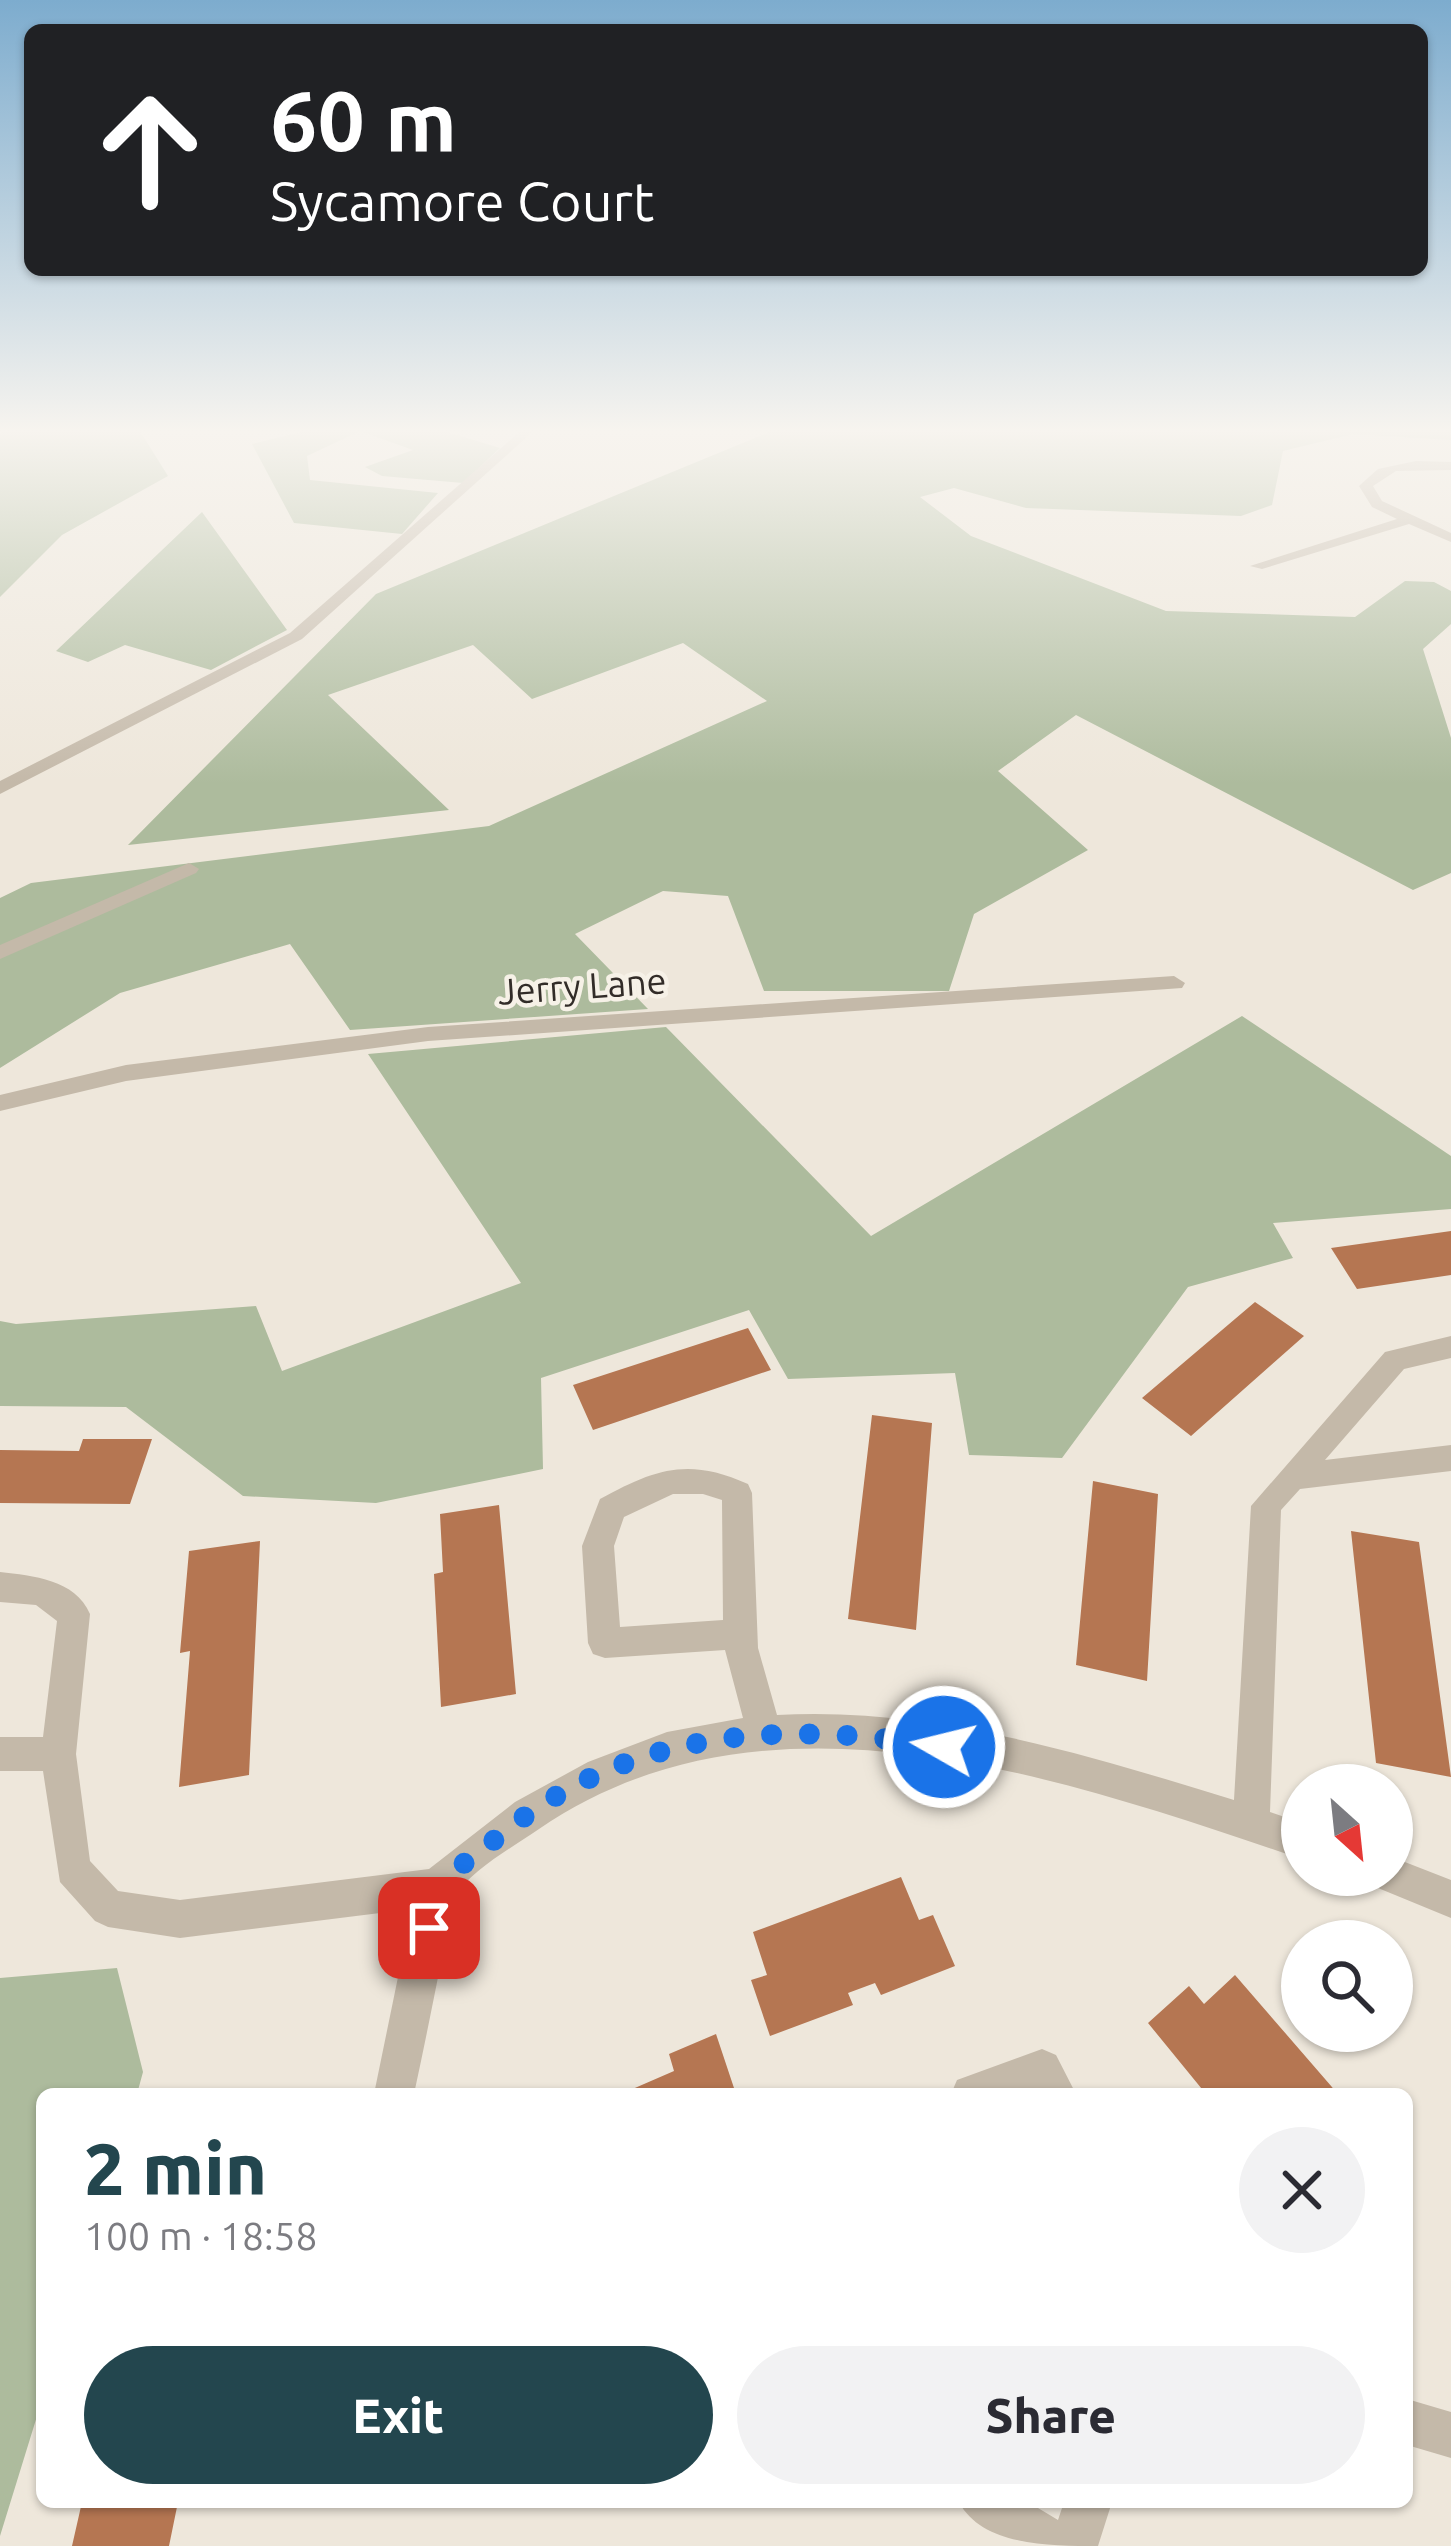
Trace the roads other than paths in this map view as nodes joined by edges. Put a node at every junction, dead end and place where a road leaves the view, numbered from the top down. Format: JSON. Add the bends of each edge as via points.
{"nodes":[{"id":1,"x":398,"y":547,"type":"edge"},
{"id":2,"x":1320,"y":547,"type":"edge"},
{"id":3,"x":1257,"y":566,"type":"dead end"},
{"id":4,"x":0,"y":788,"type":"edge"},
{"id":5,"x":189,"y":869,"type":"dead end"},
{"id":6,"x":0,"y":953,"type":"edge"},
{"id":7,"x":1174,"y":983,"type":"dead end"},
{"id":8,"x":0,"y":1103,"type":"edge"},
{"id":9,"x":1451,"y":1347,"type":"edge"},
{"id":10,"x":1451,"y":1458,"type":"edge"},
{"id":11,"x":1292,"y":1477,"type":"junction"},
{"id":12,"x":0,"y":1586,"type":"edge"},
{"id":13,"x":741,"y":1634,"type":"junction"},
{"id":14,"x":765,"y":1732,"type":"junction"},
{"id":15,"x":0,"y":1754,"type":"edge"},
{"id":16,"x":58,"y":1754,"type":"junction"},
{"id":17,"x":1251,"y":1823,"type":"junction"},
{"id":18,"x":1281,"y":1834,"type":"edge"},
{"id":19,"x":1413,"y":1884,"type":"edge"},
{"id":20,"x":438,"y":1887,"type":"junction"},
{"id":21,"x":1451,"y":1899,"type":"edge"},
{"id":22,"x":395,"y":2088,"type":"edge"},
{"id":23,"x":988,"y":2088,"type":"edge"},
{"id":24,"x":1053,"y":2088,"type":"edge"},
{"id":25,"x":1413,"y":2424,"type":"edge"},
{"id":26,"x":1451,"y":2435,"type":"edge"},
{"id":27,"x":993,"y":2508,"type":"edge"},
{"id":28,"x":1086,"y":2508,"type":"edge"},
{"id":29,"x":1055,"y":2546,"type":"edge"},
{"id":30,"x":1074,"y":2546,"type":"edge"}],
"edges":[{"from":1,"to":4,"type":"street","via":[[306,629]]},
{"from":2,"to":3,"type":"street"},
{"from":5,"to":6,"type":"street"},
{"from":7,"to":8,"type":"street","name":"Jerry Lane","via":[[428,1034],[126,1073]]},
{"from":9,"to":11,"type":"street","via":[[1395,1360]]},
{"from":10,"to":11,"type":"street"},
{"from":11,"to":17,"type":"street","via":[[1266,1506]]},
{"from":12,"to":16,"type":"street","via":[[42,1591],[74,1614]]},
{"from":13,"to":13,"type":"street","via":[[737,1493],[710,1478],[654,1484],[611,1508],[598,1546],[605,1643]]},
{"from":13,"to":14,"type":"street"},
{"from":14,"to":17,"type":"street","via":[[816,1731],[987,1754]]},
{"from":14,"to":20,"type":"street","via":[[618,1766],[515,1823]]},
{"from":15,"to":16,"type":"street"},
{"from":16,"to":20,"type":"street","via":[[73,1869],[108,1908],[180,1919]]},
{"from":17,"to":18,"type":"street"},
{"from":19,"to":21,"type":"street"},
{"from":20,"to":22,"type":"street"},
{"from":23,"to":24,"type":"street","via":[[1042,2069]]},
{"from":25,"to":26,"type":"street"},
{"from":27,"to":29,"type":"street"},
{"from":28,"to":30,"type":"street"}]}
